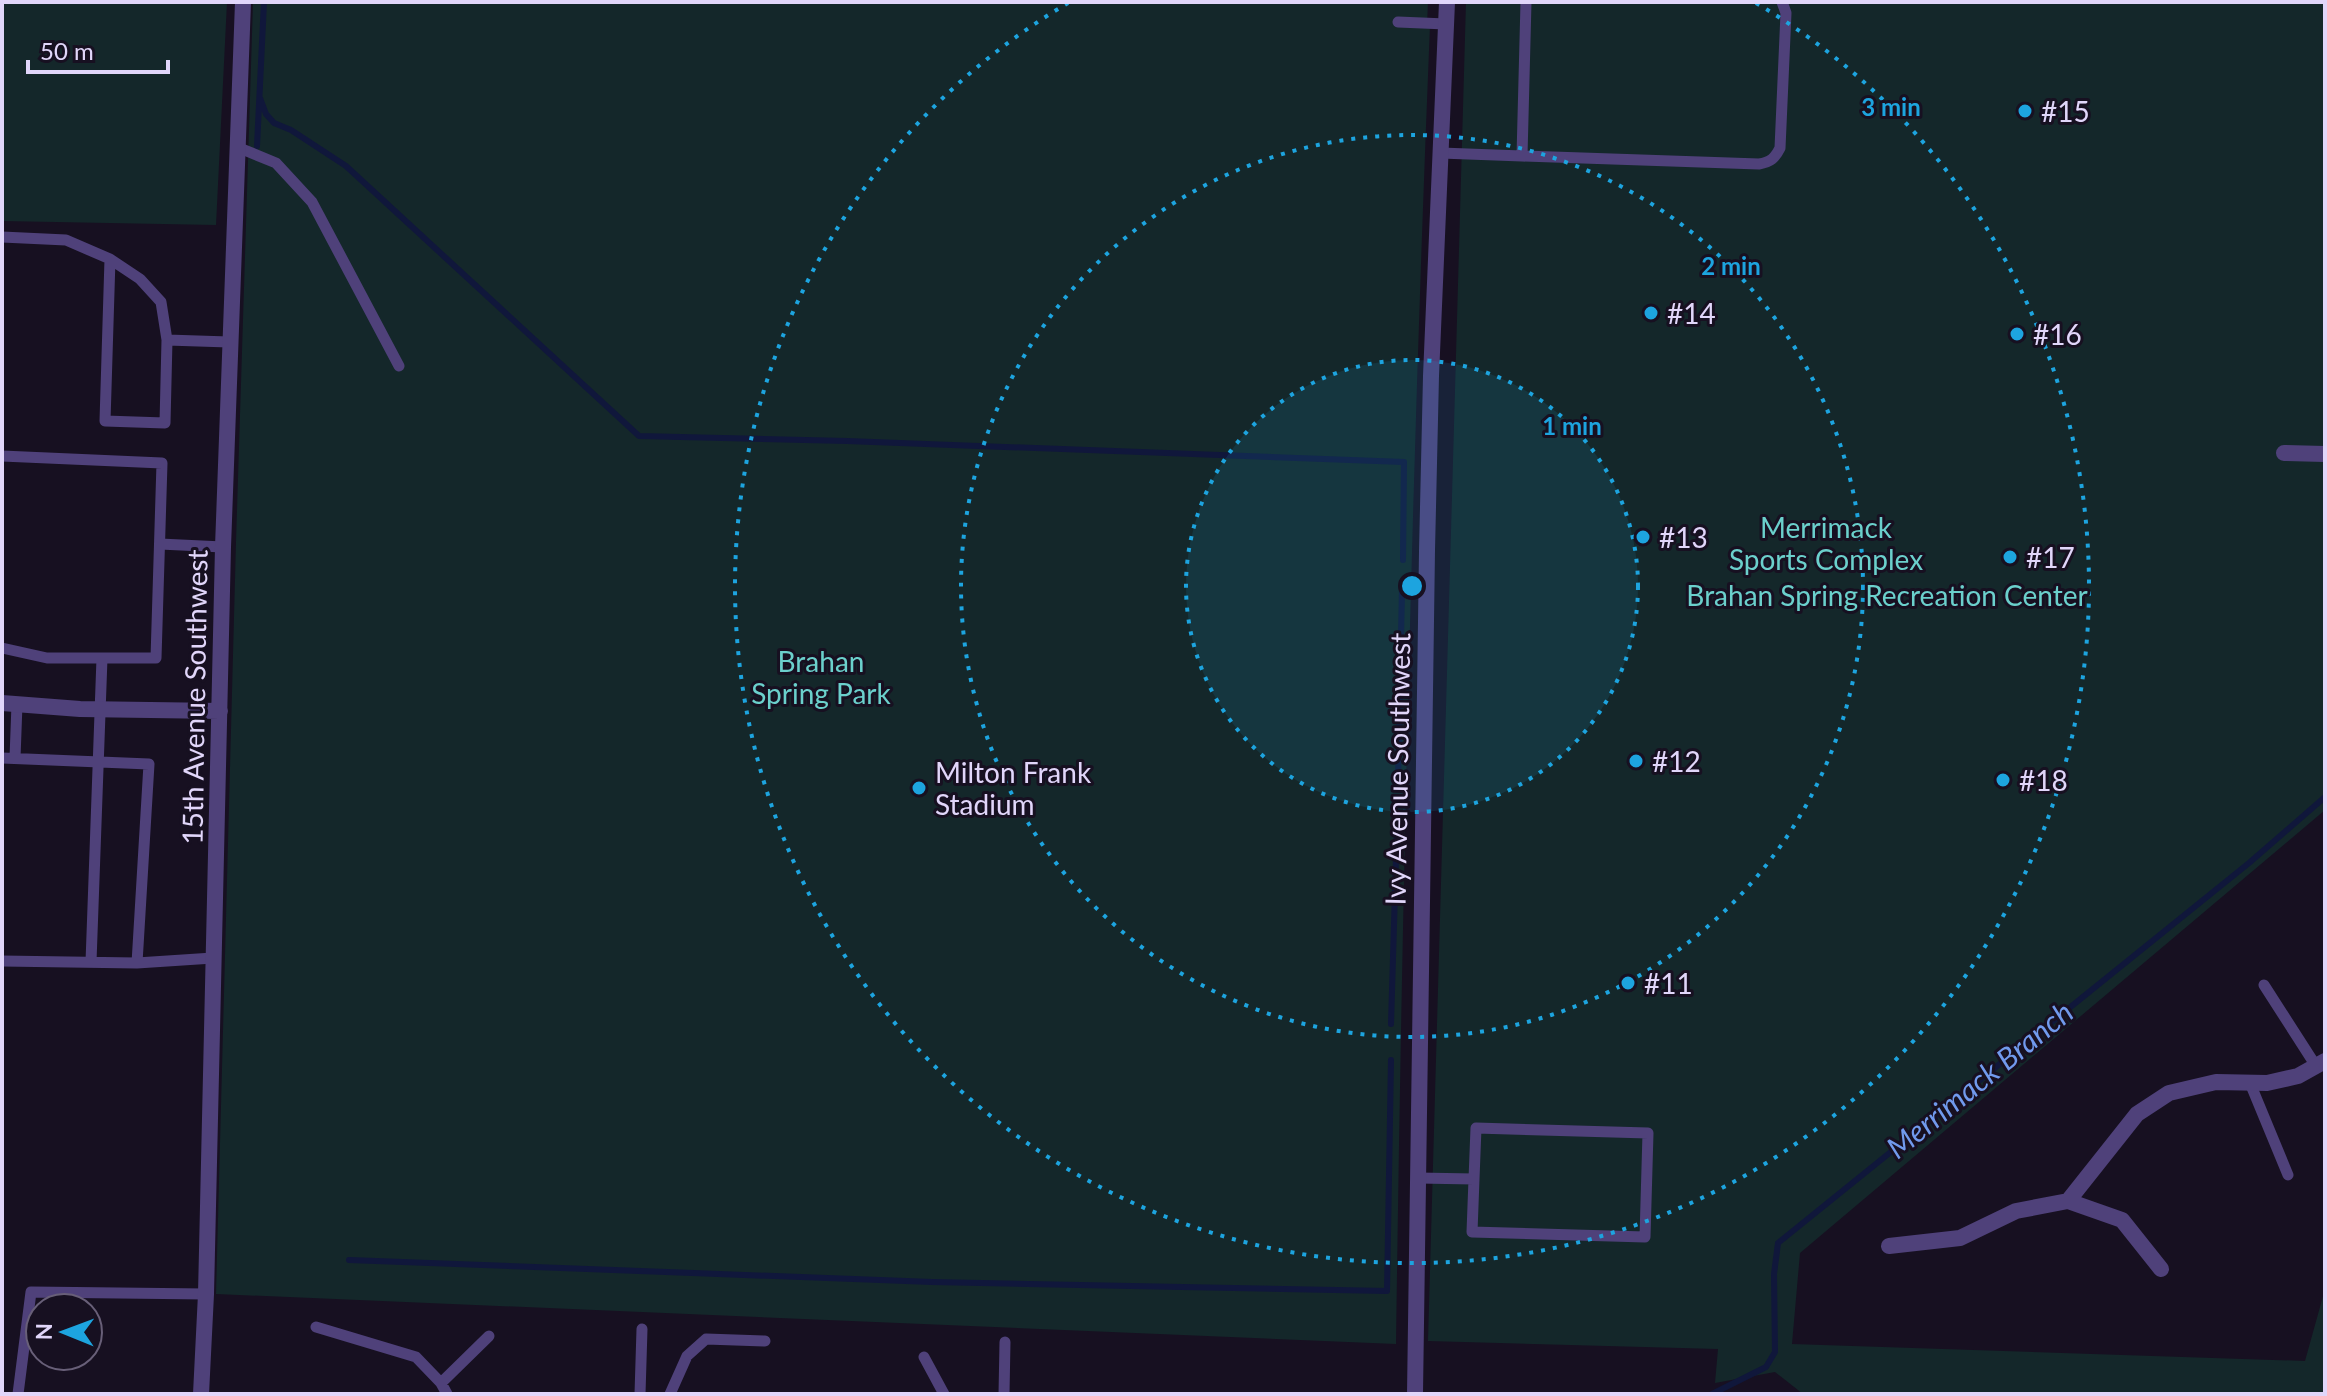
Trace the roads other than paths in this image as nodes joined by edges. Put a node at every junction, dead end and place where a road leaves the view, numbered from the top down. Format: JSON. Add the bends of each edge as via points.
{"nodes":[{"id":1,"x":243,"y":2,"type":"edge"},
{"id":2,"x":1447,"y":2,"type":"edge"},
{"id":3,"x":1526,"y":2,"type":"edge"},
{"id":4,"x":1782,"y":2,"type":"edge"},
{"id":5,"x":1398,"y":22,"type":"dead end"},
{"id":6,"x":1446,"y":24,"type":"junction"},
{"id":7,"x":237,"y":147,"type":"junction"},
{"id":8,"x":1441,"y":153,"type":"junction"},
{"id":9,"x":1522,"y":156,"type":"junction"},
{"id":10,"x":2,"y":237,"type":"edge"},
{"id":11,"x":110,"y":259,"type":"junction"},
{"id":12,"x":167,"y":340,"type":"junction"},
{"id":13,"x":229,"y":342,"type":"junction"},
{"id":14,"x":399,"y":366,"type":"dead end"},
{"id":15,"x":2284,"y":453,"type":"dead end"},
{"id":16,"x":2325,"y":454,"type":"edge"},
{"id":17,"x":2,"y":456,"type":"edge"},
{"id":18,"x":160,"y":544,"type":"junction"},
{"id":19,"x":223,"y":547,"type":"junction"},
{"id":20,"x":2,"y":648,"type":"edge"},
{"id":21,"x":102,"y":658,"type":"junction"},
{"id":22,"x":10,"y":704,"type":"edge"},
{"id":23,"x":101,"y":710,"type":"junction"},
{"id":24,"x":220,"y":711,"type":"junction"},
{"id":25,"x":2,"y":758,"type":"edge"},
{"id":26,"x":15,"y":758,"type":"junction"},
{"id":27,"x":100,"y":762,"type":"junction"},
{"id":28,"x":213,"y":958,"type":"junction"},
{"id":29,"x":2,"y":961,"type":"edge"},
{"id":30,"x":91,"y":962,"type":"junction"},
{"id":31,"x":137,"y":963,"type":"junction"},
{"id":32,"x":2264,"y":985,"type":"dead end"},
{"id":33,"x":2320,"y":1064,"type":"edge"},
{"id":34,"x":2250,"y":1083,"type":"junction"},
{"id":35,"x":2288,"y":1175,"type":"dead end"},
{"id":36,"x":1418,"y":1178,"type":"junction"},
{"id":37,"x":1474,"y":1179,"type":"junction"},
{"id":38,"x":2068,"y":1201,"type":"junction"},
{"id":39,"x":1889,"y":1246,"type":"dead end"},
{"id":40,"x":2161,"y":1269,"type":"dead end"},
{"id":41,"x":206,"y":1294,"type":"junction"},
{"id":42,"x":316,"y":1327,"type":"dead end"},
{"id":43,"x":642,"y":1329,"type":"dead end"},
{"id":44,"x":489,"y":1336,"type":"dead end"},
{"id":45,"x":765,"y":1341,"type":"dead end"},
{"id":46,"x":1005,"y":1342,"type":"dead end"},
{"id":47,"x":924,"y":1357,"type":"dead end"},
{"id":48,"x":444,"y":1389,"type":"edge"},
{"id":49,"x":18,"y":1394,"type":"edge"},
{"id":50,"x":201,"y":1394,"type":"edge"},
{"id":51,"x":640,"y":1394,"type":"edge"},
{"id":52,"x":670,"y":1394,"type":"edge"},
{"id":53,"x":944,"y":1394,"type":"edge"},
{"id":54,"x":1004,"y":1394,"type":"edge"},
{"id":55,"x":1415,"y":1394,"type":"edge"}],
"edges":[{"from":1,"to":7,"type":"street","name":"15th Avenue Southwest"},
{"from":2,"to":6,"type":"street","name":"Ivy Avenue Southwest"},
{"from":3,"to":9,"type":"lane"},
{"from":4,"to":9,"type":"lane","via":[[1786,13],[1780,148],[1769,162]]},
{"from":5,"to":6,"type":"lane"},
{"from":6,"to":8,"type":"street","name":"Ivy Avenue Southwest"},
{"from":7,"to":13,"type":"street","name":"15th Avenue Southwest"},
{"from":7,"to":14,"type":"lane","via":[[276,163],[312,202]]},
{"from":8,"to":9,"type":"lane"},
{"from":8,"to":36,"type":"street","name":"Ivy Avenue Southwest","via":[[1427,551]]},
{"from":10,"to":11,"type":"lane","via":[[66,240]]},
{"from":11,"to":12,"type":"lane","via":[[140,279],[161,302]]},
{"from":11,"to":12,"type":"lane","via":[[105,421],[165,423]]},
{"from":12,"to":13,"type":"lane"},
{"from":13,"to":19,"type":"street","name":"15th Avenue Southwest"},
{"from":15,"to":16,"type":"street"},
{"from":17,"to":18,"type":"lane","via":[[162,463]]},
{"from":18,"to":19,"type":"lane"},
{"from":18,"to":21,"type":"lane","via":[[156,658]]},
{"from":19,"to":24,"type":"street","name":"15th Avenue Southwest"},
{"from":20,"to":21,"type":"lane","via":[[47,658]]},
{"from":21,"to":23,"type":"lane"},
{"from":22,"to":23,"type":"street"},
{"from":22,"to":26,"type":"lane"},
{"from":23,"to":24,"type":"street"},
{"from":23,"to":27,"type":"lane"},
{"from":24,"to":28,"type":"street","name":"15th Avenue Southwest"},
{"from":25,"to":26,"type":"lane"},
{"from":26,"to":27,"type":"lane"},
{"from":27,"to":30,"type":"lane"},
{"from":27,"to":31,"type":"lane","via":[[149,764]]},
{"from":28,"to":31,"type":"lane"},
{"from":28,"to":41,"type":"street","name":"15th Avenue Southwest"},
{"from":29,"to":30,"type":"lane"},
{"from":30,"to":31,"type":"lane"},
{"from":32,"to":33,"type":"lane"},
{"from":33,"to":34,"type":"street","via":[[2298,1076]]},
{"from":34,"to":35,"type":"lane"},
{"from":34,"to":38,"type":"street","via":[[2216,1082],[2158,1100],[2137,1114]]},
{"from":36,"to":37,"type":"lane"},
{"from":36,"to":55,"type":"street","name":"Ivy Avenue Southwest"},
{"from":37,"to":37,"type":"lane","via":[[1472,1232],[1645,1237],[1648,1133],[1476,1128]]},
{"from":38,"to":39,"type":"street","via":[[2016,1211],[1960,1238]]},
{"from":38,"to":40,"type":"street","via":[[2122,1220]]},
{"from":41,"to":49,"type":"lane","via":[[31,1292]]},
{"from":41,"to":50,"type":"street","name":"15th Avenue Southwest"},
{"from":42,"to":48,"type":"lane","via":[[416,1357]]},
{"from":43,"to":51,"type":"lane"},
{"from":44,"to":48,"type":"lane"},
{"from":45,"to":52,"type":"lane","via":[[706,1339],[687,1356]]},
{"from":46,"to":54,"type":"lane"},
{"from":47,"to":53,"type":"lane"}]}
